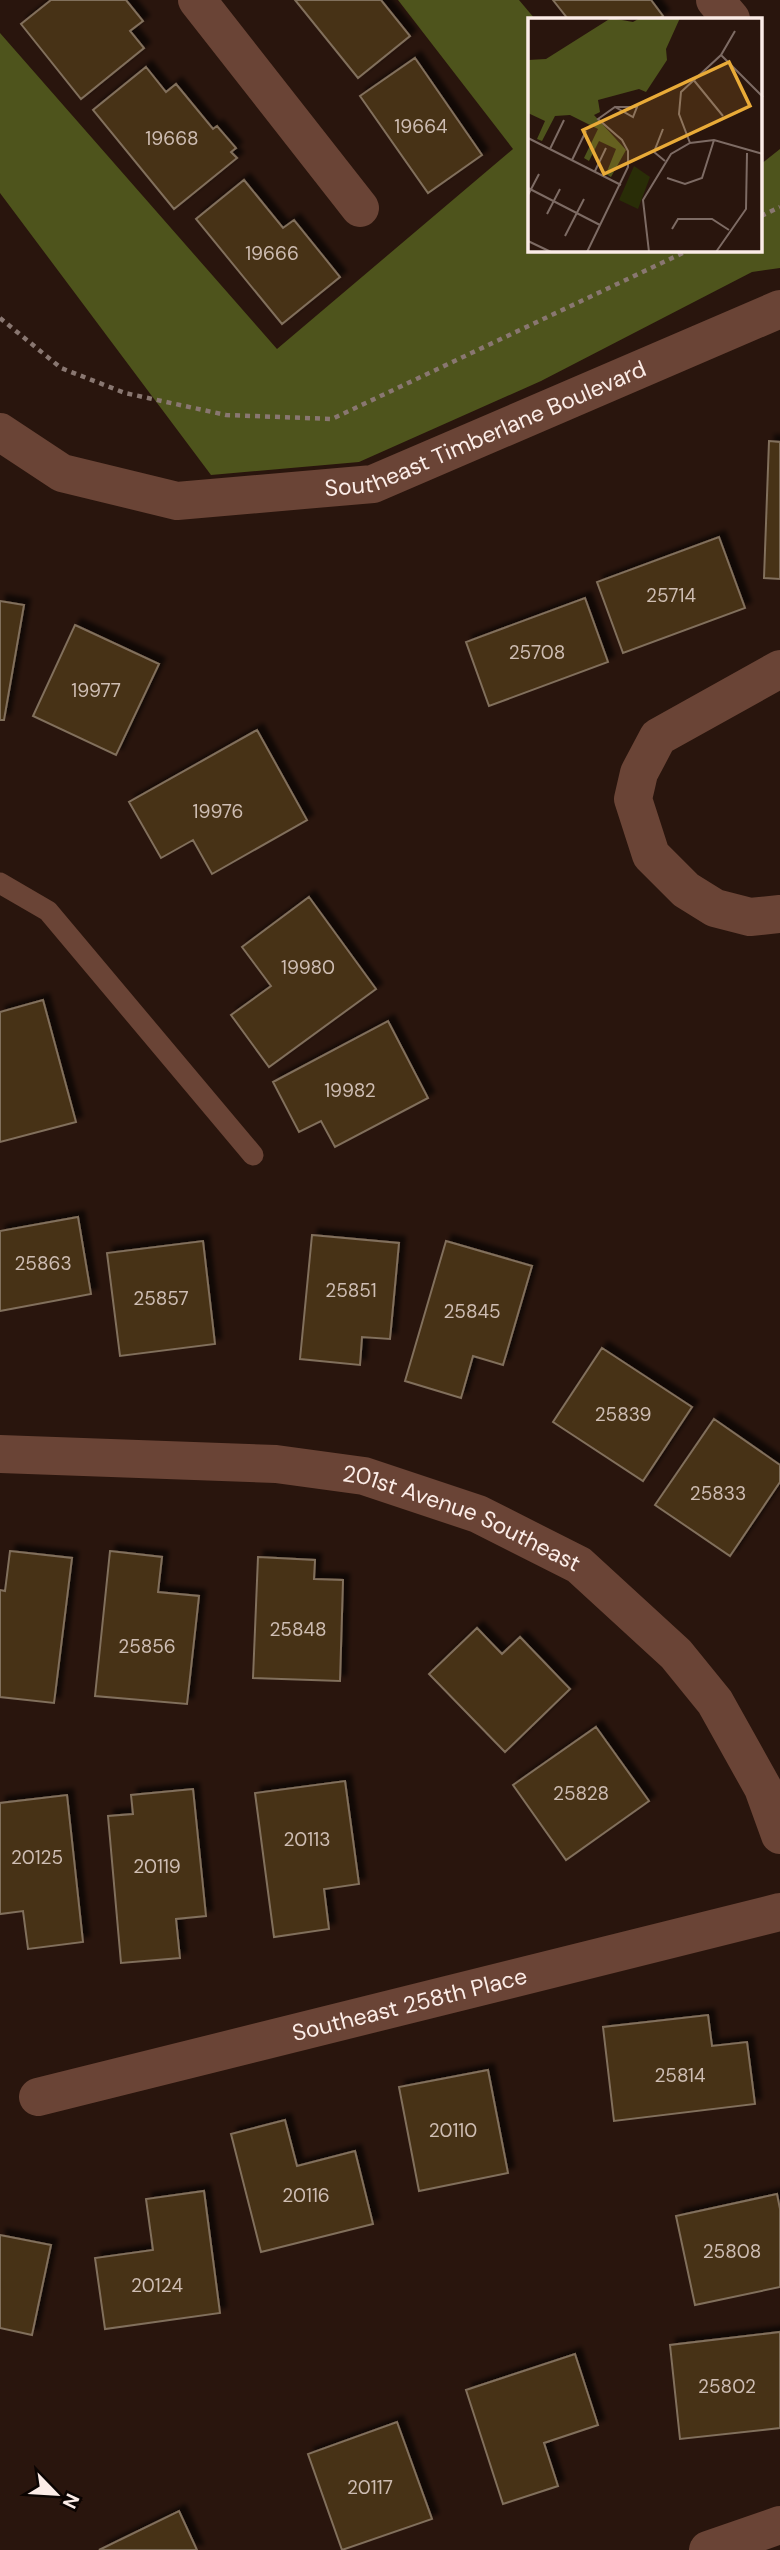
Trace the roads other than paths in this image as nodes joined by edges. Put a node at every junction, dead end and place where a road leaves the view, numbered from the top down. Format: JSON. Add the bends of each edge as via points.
{"nodes":[{"id":1,"x":197,"y":0,"type":"edge"},
{"id":2,"x":715,"y":0,"type":"edge"},
{"id":3,"x":730,"y":18,"type":"edge"},
{"id":4,"x":360,"y":208,"type":"dead end"},
{"id":5,"x":780,"y":309,"type":"edge"},
{"id":6,"x":0,"y":432,"type":"edge"},
{"id":7,"x":780,"y":669,"type":"edge"},
{"id":8,"x":0,"y":883,"type":"edge"},
{"id":9,"x":780,"y":914,"type":"edge"},
{"id":10,"x":253,"y":1155,"type":"dead end"},
{"id":11,"x":0,"y":1454,"type":"edge"},
{"id":12,"x":780,"y":1835,"type":"edge"},
{"id":13,"x":780,"y":1912,"type":"edge"},
{"id":14,"x":38,"y":2097,"type":"dead end"},
{"id":15,"x":780,"y":2525,"type":"edge"},
{"id":16,"x":708,"y":2550,"type":"edge"}],
"edges":[{"from":1,"to":4,"type":"street"},
{"from":2,"to":3,"type":"street"},
{"from":5,"to":6,"type":"street","name":"Southeast Timberlane Boulevard","via":[[373,484],[177,501],[61,473]]},
{"from":7,"to":9,"type":"street","via":[[658,737],[639,772],[632,799],[651,855],[686,890],[715,908],[750,917]]},
{"from":8,"to":10,"type":"lane","via":[[48,911]]},
{"from":11,"to":12,"type":"street","name":"201st Avenue Southeast","via":[[289,1466],[364,1476],[478,1514],[579,1565],[676,1654],[715,1702],[763,1788]]},
{"from":13,"to":14,"type":"street","name":"Southeast 258th Place"},
{"from":15,"to":16,"type":"street"}]}
